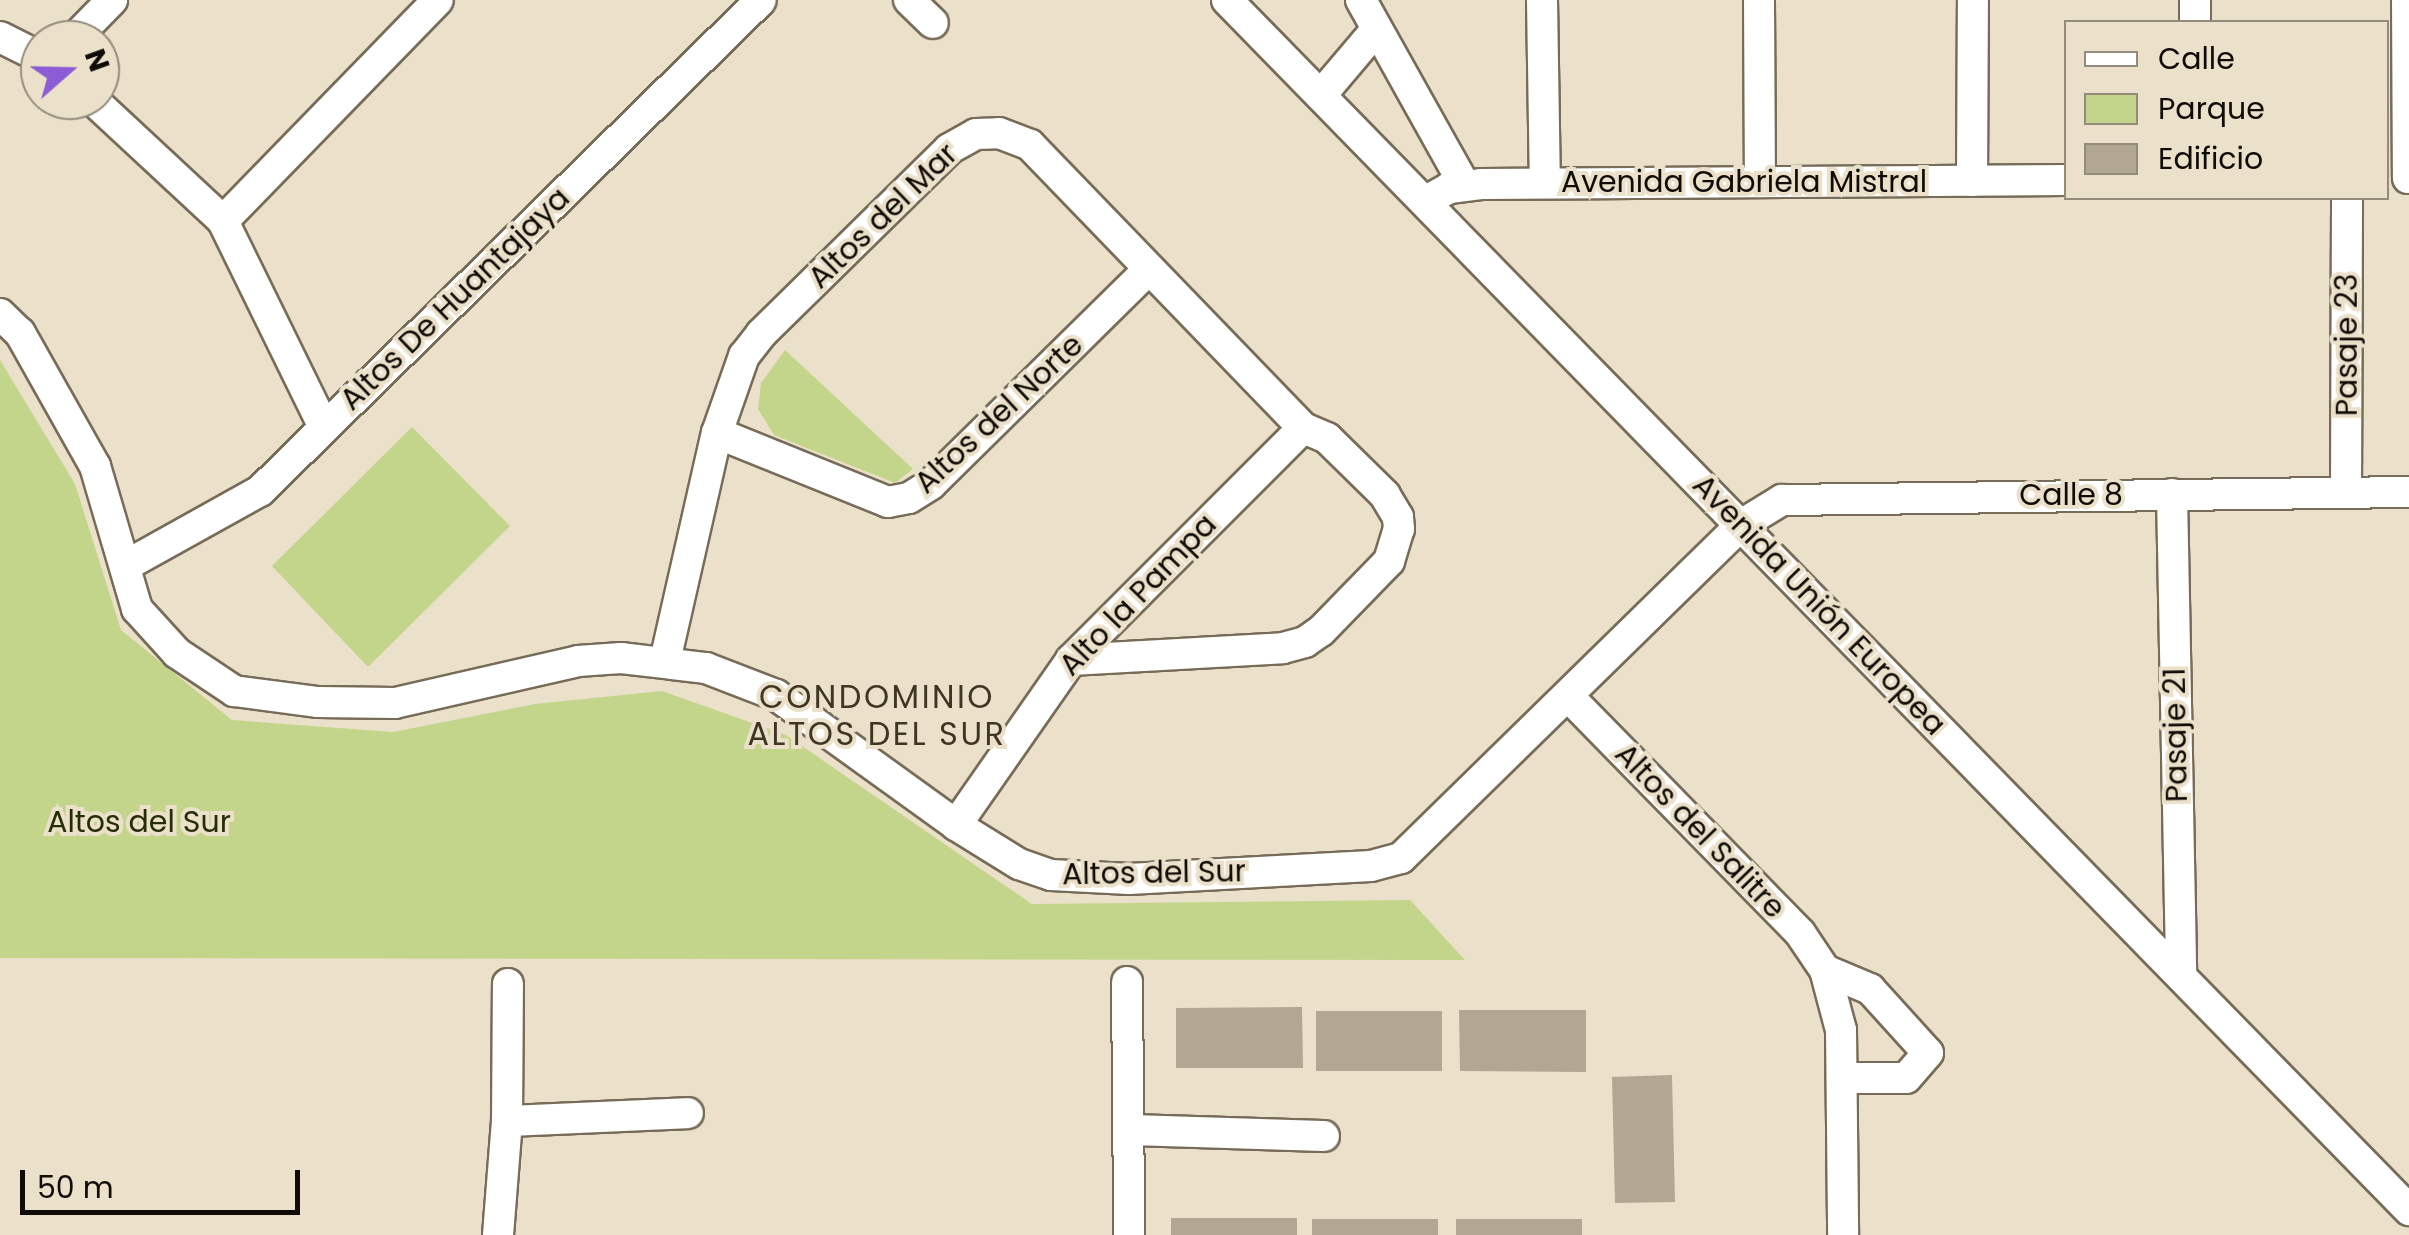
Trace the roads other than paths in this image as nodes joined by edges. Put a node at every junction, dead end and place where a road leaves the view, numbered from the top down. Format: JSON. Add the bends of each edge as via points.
{"nodes":[{"id":1,"x":112,"y":0,"type":"edge"},
{"id":2,"x":438,"y":0,"type":"edge"},
{"id":3,"x":761,"y":0,"type":"edge"},
{"id":4,"x":908,"y":0,"type":"edge"},
{"id":5,"x":1227,"y":0,"type":"edge"},
{"id":6,"x":1360,"y":0,"type":"edge"},
{"id":7,"x":1542,"y":0,"type":"edge"},
{"id":8,"x":1759,"y":0,"type":"edge"},
{"id":9,"x":1973,"y":0,"type":"edge"},
{"id":10,"x":2408,"y":0,"type":"edge"},
{"id":11,"x":92,"y":20,"type":"edge"},
{"id":12,"x":933,"y":23,"type":"dead end"},
{"id":13,"x":1376,"y":30,"type":"junction"},
{"id":14,"x":1321,"y":95,"type":"junction"},
{"id":15,"x":114,"y":120,"type":"edge"},
{"id":16,"x":2409,"y":178,"type":"edge"},
{"id":17,"x":2064,"y":180,"type":"edge"},
{"id":18,"x":1972,"y":181,"type":"junction"},
{"id":19,"x":1760,"y":182,"type":"junction"},
{"id":20,"x":1545,"y":183,"type":"junction"},
{"id":21,"x":1464,"y":184,"type":"junction"},
{"id":22,"x":2348,"y":200,"type":"edge"},
{"id":23,"x":1426,"y":201,"type":"junction"},
{"id":24,"x":223,"y":221,"type":"junction"},
{"id":25,"x":1149,"y":268,"type":"junction"},
{"id":26,"x":0,"y":314,"type":"edge"},
{"id":27,"x":324,"y":427,"type":"junction"},
{"id":28,"x":1302,"y":428,"type":"junction"},
{"id":29,"x":717,"y":434,"type":"junction"},
{"id":30,"x":2409,"y":492,"type":"edge"},
{"id":31,"x":2346,"y":493,"type":"junction"},
{"id":32,"x":2172,"y":494,"type":"junction"},
{"id":33,"x":1741,"y":525,"type":"junction"},
{"id":34,"x":124,"y":566,"type":"junction"},
{"id":35,"x":1071,"y":660,"type":"junction"},
{"id":36,"x":665,"y":661,"type":"junction"},
{"id":37,"x":1568,"y":696,"type":"junction"},
{"id":38,"x":956,"y":824,"type":"junction"},
{"id":39,"x":1825,"y":970,"type":"junction"},
{"id":40,"x":2181,"y":976,"type":"junction"},
{"id":41,"x":1127,"y":982,"type":"dead end"},
{"id":42,"x":508,"y":984,"type":"dead end"},
{"id":43,"x":1843,"y":1078,"type":"junction"},
{"id":44,"x":688,"y":1113,"type":"dead end"},
{"id":45,"x":507,"y":1121,"type":"junction"},
{"id":46,"x":1131,"y":1130,"type":"junction"},
{"id":47,"x":1324,"y":1136,"type":"dead end"},
{"id":48,"x":2409,"y":1210,"type":"edge"},
{"id":49,"x":498,"y":1235,"type":"edge"},
{"id":50,"x":1129,"y":1235,"type":"edge"},
{"id":51,"x":1843,"y":1235,"type":"edge"}],
"edges":[{"from":1,"to":11,"type":"street"},
{"from":2,"to":24,"type":"street"},
{"from":3,"to":27,"type":"street","name":"Altos De Huantajaya"},
{"from":4,"to":12,"type":"street"},
{"from":5,"to":14,"type":"street","name":"Avenida Unión Europea"},
{"from":6,"to":13,"type":"street"},
{"from":7,"to":20,"type":"street"},
{"from":8,"to":19,"type":"street"},
{"from":9,"to":18,"type":"street"},
{"from":10,"to":16,"type":"street"},
{"from":13,"to":14,"type":"street"},
{"from":13,"to":21,"type":"street"},
{"from":14,"to":23,"type":"street","name":"Avenida Unión Europea"},
{"from":15,"to":24,"type":"street"},
{"from":17,"to":18,"type":"street","name":"Avenida Gabriela Mistral"},
{"from":18,"to":19,"type":"street","name":"Avenida Gabriela Mistral"},
{"from":19,"to":20,"type":"street","name":"Avenida Gabriela Mistral"},
{"from":20,"to":21,"type":"street","name":"Avenida Gabriela Mistral"},
{"from":21,"to":23,"type":"street","name":"Avenida Gabriela Mistral"},
{"from":22,"to":31,"type":"street","name":"Pasaje 23"},
{"from":23,"to":33,"type":"street","name":"Avenida Unión Europea"},
{"from":24,"to":27,"type":"street"},
{"from":25,"to":28,"type":"street","name":"Altos del Mar"},
{"from":25,"to":29,"type":"street","name":"Altos del Norte","via":[[910,498],[888,502]]},
{"from":25,"to":29,"type":"street","name":"Altos del Mar","via":[[1030,145],[999,133],[976,134],[950,149],[761,334],[736,372]]},
{"from":26,"to":34,"type":"street","name":"Altos del Sur","via":[[20,333],[96,466]]},
{"from":27,"to":34,"type":"street","name":"Altos De Huantajaya","via":[[260,492]]},
{"from":28,"to":35,"type":"street","name":"Alto la Pampa"},
{"from":28,"to":35,"type":"street","name":"Altos del Mar","via":[[1327,438],[1385,495],[1398,517],[1389,560],[1321,630],[1283,648]]},
{"from":29,"to":36,"type":"street","name":"Altos del Mar"},
{"from":30,"to":31,"type":"street","name":"Calle 8"},
{"from":31,"to":32,"type":"street","name":"Calle 8"},
{"from":32,"to":33,"type":"street","name":"Calle 8","via":[[1797,497],[1764,507]]},
{"from":32,"to":40,"type":"street","name":"Pasaje 21"},
{"from":33,"to":37,"type":"street","name":"Altos del Sur"},
{"from":33,"to":40,"type":"street","name":"Avenida Unión Europea"},
{"from":34,"to":36,"type":"street","name":"Altos del Sur","via":[[137,609],[177,653],[234,691],[395,703],[578,661]]},
{"from":35,"to":38,"type":"street","name":"Alto la Pampa"},
{"from":36,"to":38,"type":"street","name":"Altos del Sur","via":[[726,674],[776,695]]},
{"from":37,"to":38,"type":"street","name":"Altos del Sur","via":[[1415,849],[1386,864],[1130,879],[1050,875],[1019,864]]},
{"from":37,"to":39,"type":"street","name":"Altos del Salitre","via":[[1800,932]]},
{"from":39,"to":43,"type":"street","name":"Altos del Salitre","via":[[1841,1030]]},
{"from":39,"to":43,"type":"street","via":[[1870,990],[1928,1053],[1906,1078]]},
{"from":40,"to":48,"type":"street","name":"Avenida Unión Europea"},
{"from":41,"to":46,"type":"street"},
{"from":42,"to":45,"type":"street"},
{"from":43,"to":51,"type":"street","name":"Altos del Salitre"},
{"from":44,"to":45,"type":"street"},
{"from":45,"to":49,"type":"street"},
{"from":46,"to":47,"type":"street"},
{"from":46,"to":50,"type":"street"}]}
